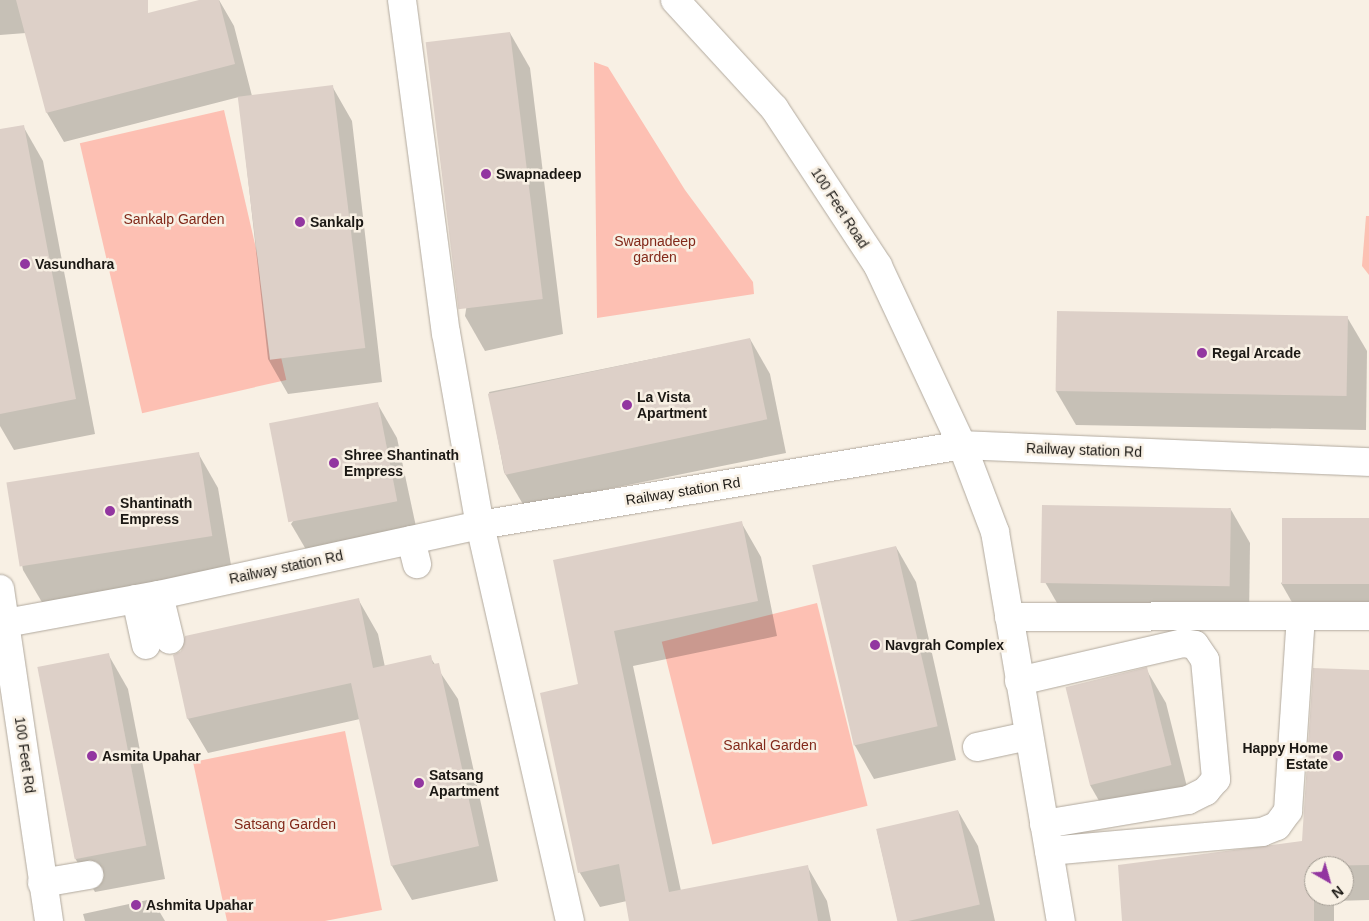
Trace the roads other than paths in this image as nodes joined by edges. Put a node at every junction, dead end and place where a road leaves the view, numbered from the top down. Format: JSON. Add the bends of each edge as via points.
{"nodes":[{"id":1,"x":402,"y":0,"type":"edge"},
{"id":2,"x":675,"y":0,"type":"edge"},
{"id":3,"x":962,"y":445,"type":"junction"},
{"id":4,"x":1369,"y":462,"type":"edge"},
{"id":5,"x":480,"y":525,"type":"junction"},
{"id":6,"x":0,"y":589,"type":"edge"},
{"id":7,"x":148,"y":597,"type":"junction"},
{"id":8,"x":1301,"y":616,"type":"junction"},
{"id":9,"x":1369,"y":616,"type":"edge"},
{"id":10,"x":1009,"y":617,"type":"junction"},
{"id":11,"x":6,"y":623,"type":"junction"},
{"id":12,"x":158,"y":643,"type":"dead end"},
{"id":13,"x":1019,"y":680,"type":"junction"},
{"id":14,"x":1028,"y":736,"type":"junction"},
{"id":15,"x":977,"y":748,"type":"dead end"},
{"id":16,"x":1044,"y":824,"type":"junction"},
{"id":17,"x":1049,"y":851,"type":"junction"},
{"id":18,"x":89,"y":875,"type":"dead end"},
{"id":19,"x":42,"y":883,"type":"junction"},
{"id":20,"x":49,"y":921,"type":"edge"},
{"id":21,"x":570,"y":921,"type":"edge"},
{"id":22,"x":1061,"y":921,"type":"edge"}],
"edges":[{"from":1,"to":5,"type":"street","via":[[446,333]]},
{"from":2,"to":3,"type":"street","name":"100 Feet Road","via":[[774,108],[878,266]]},
{"from":3,"to":4,"type":"street","name":"Railway station Rd"},
{"from":3,"to":5,"type":"street","name":"Railway station Rd"},
{"from":3,"to":10,"type":"street","name":"100 Feet Road","via":[[995,532]]},
{"from":5,"to":7,"type":"street","name":"Railway station Rd","via":[[414,552]]},
{"from":5,"to":21,"type":"street","via":[[542,861]]},
{"from":6,"to":11,"type":"street","name":"100 Feet Rd"},
{"from":7,"to":11,"type":"street","name":"Railway station Rd"},
{"from":7,"to":12,"type":"street"},
{"from":8,"to":9,"type":"street"},
{"from":8,"to":10,"type":"street"},
{"from":8,"to":17,"type":"street","via":[[1288,810],[1277,826],[1262,832]]},
{"from":10,"to":13,"type":"street","name":"100 Feet Road"},
{"from":11,"to":19,"type":"street","name":"100 Feet Rd"},
{"from":13,"to":14,"type":"street","name":"100 Feet Road"},
{"from":13,"to":16,"type":"street","via":[[1183,643],[1195,646],[1205,660],[1216,779],[1206,792],[1188,800]]},
{"from":14,"to":15,"type":"street"},
{"from":14,"to":16,"type":"street","name":"100 Feet Road"},
{"from":16,"to":17,"type":"street","name":"100 Feet Road"},
{"from":17,"to":22,"type":"street","name":"100 Feet Road"},
{"from":18,"to":19,"type":"street"},
{"from":19,"to":20,"type":"street","name":"100 Feet Rd"}]}
